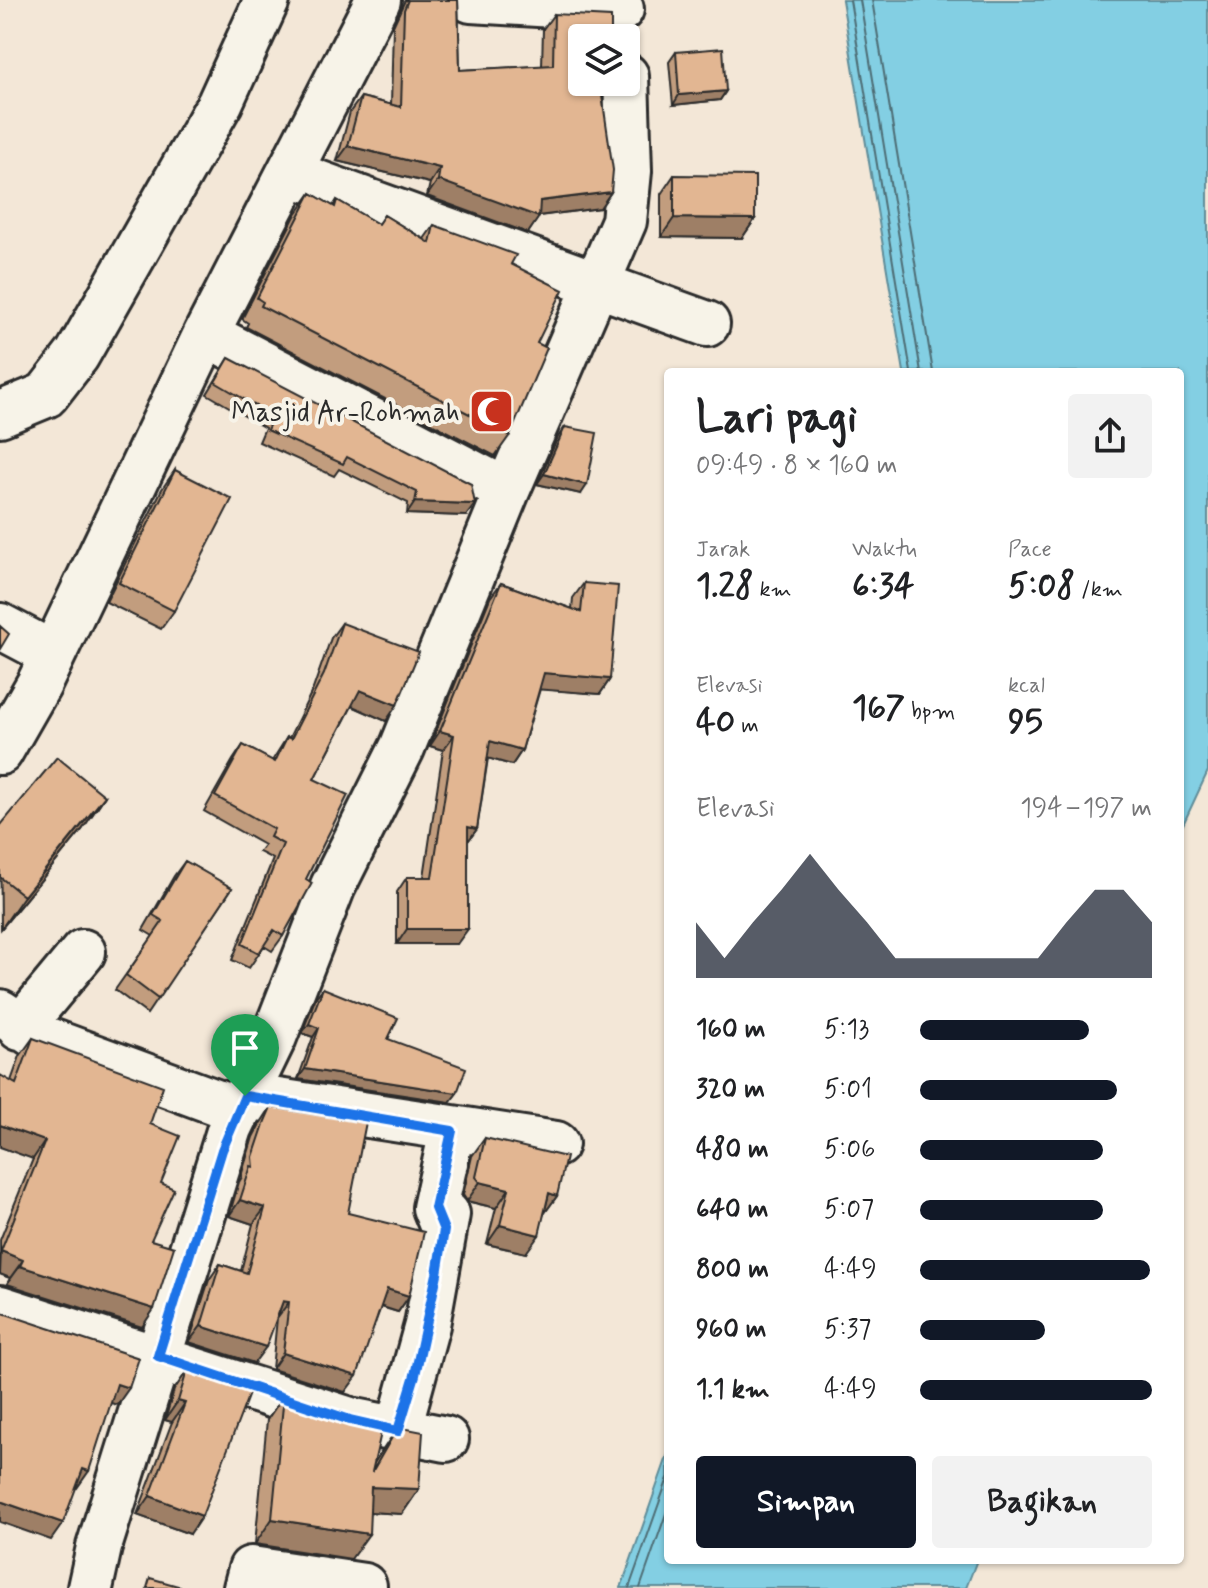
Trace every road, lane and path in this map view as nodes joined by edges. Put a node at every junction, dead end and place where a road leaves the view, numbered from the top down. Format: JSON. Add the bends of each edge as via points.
{"nodes":[{"id":1,"x":267,"y":0,"type":"edge"},
{"id":2,"x":378,"y":0,"type":"edge"},
{"id":3,"x":471,"y":0,"type":"edge"},
{"id":4,"x":622,"y":16,"type":"edge"},
{"id":5,"x":626,"y":96,"type":"edge"},
{"id":6,"x":290,"y":173,"type":"junction"},
{"id":7,"x":596,"y":287,"type":"junction"},
{"id":8,"x":707,"y":324,"type":"dead end"},
{"id":9,"x":206,"y":334,"type":"junction"},
{"id":10,"x":0,"y":414,"type":"edge"},
{"id":11,"x":507,"y":491,"type":"junction"},
{"id":12,"x":0,"y":626,"type":"edge"},
{"id":13,"x":53,"y":654,"type":"junction"},
{"id":14,"x":0,"y":752,"type":"edge"},
{"id":15,"x":83,"y":952,"type":"dead end"},
{"id":16,"x":10,"y":1020,"type":"edge"},
{"id":17,"x":241,"y":1103,"type":"junction"},
{"id":18,"x":452,"y":1131,"type":"junction"},
{"id":19,"x":556,"y":1144,"type":"dead end"},
{"id":20,"x":0,"y":1308,"type":"edge"},
{"id":21,"x":158,"y":1356,"type":"junction"},
{"id":22,"x":398,"y":1431,"type":"junction"},
{"id":23,"x":446,"y":1439,"type":"dead end"},
{"id":24,"x":364,"y":1586,"type":"edge"},
{"id":25,"x":90,"y":1588,"type":"edge"},
{"id":26,"x":246,"y":1588,"type":"edge"}],
"edges":[{"from":1,"to":10,"type":"street","via":[[220,103],[77,355],[46,395]]},
{"from":2,"to":6,"type":"street"},
{"from":3,"to":4,"type":"street"},
{"from":5,"to":7,"type":"street","via":[[628,202]]},
{"from":6,"to":7,"type":"street"},
{"from":6,"to":9,"type":"street"},
{"from":7,"to":8,"type":"street"},
{"from":7,"to":11,"type":"street"},
{"from":9,"to":11,"type":"street"},
{"from":9,"to":13,"type":"street"},
{"from":11,"to":17,"type":"street","via":[[402,748],[333,886],[274,1037]]},
{"from":12,"to":13,"type":"street"},
{"from":13,"to":14,"type":"street"},
{"from":15,"to":16,"type":"street"},
{"from":16,"to":17,"type":"street"},
{"from":17,"to":18,"type":"street"},
{"from":17,"to":21,"type":"street"},
{"from":18,"to":19,"type":"street"},
{"from":18,"to":22,"type":"street","via":[[435,1208],[446,1222],[427,1325]]},
{"from":20,"to":21,"type":"street"},
{"from":21,"to":22,"type":"street"},
{"from":21,"to":25,"type":"street"},
{"from":22,"to":23,"type":"street"},
{"from":24,"to":26,"type":"street","via":[[251,1569]]}]}
